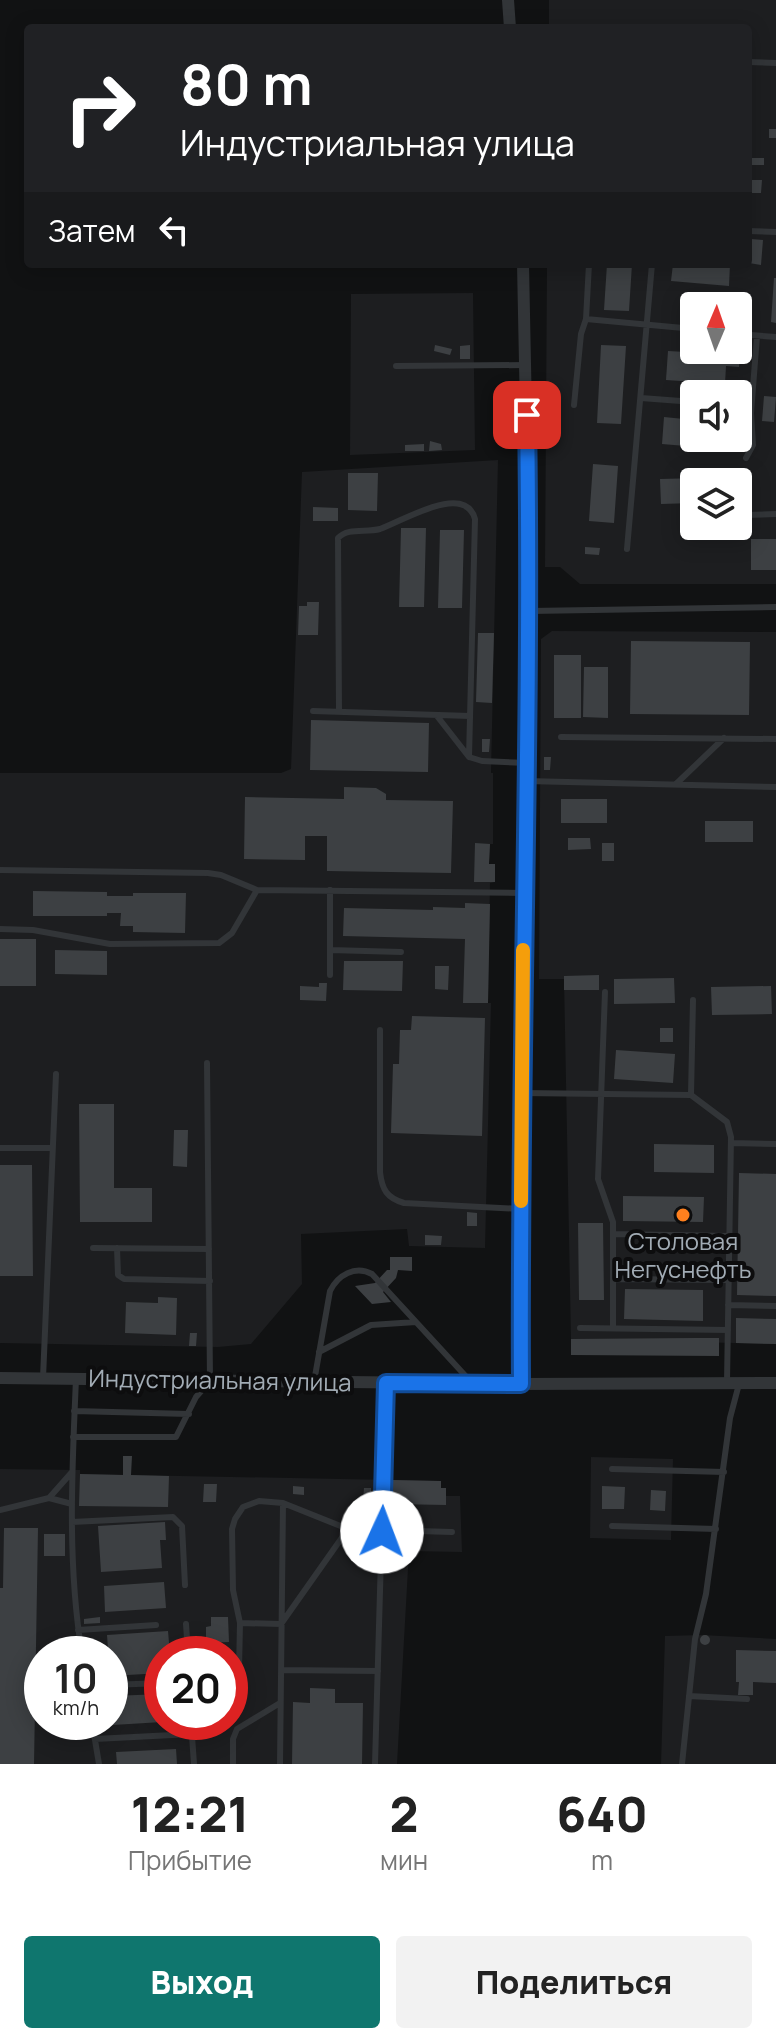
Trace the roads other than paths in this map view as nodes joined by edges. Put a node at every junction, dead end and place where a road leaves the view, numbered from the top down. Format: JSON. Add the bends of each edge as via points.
{"nodes":[{"id":1,"x":508,"y":0,"type":"edge"},
{"id":2,"x":510,"y":24,"type":"edge"},
{"id":3,"x":752,"y":62,"type":"edge"},
{"id":4,"x":776,"y":63,"type":"edge"},
{"id":5,"x":752,"y":231,"type":"edge"},
{"id":6,"x":776,"y":232,"type":"edge"},
{"id":7,"x":523,"y":268,"type":"edge"},
{"id":8,"x":589,"y":268,"type":"edge"},
{"id":9,"x":652,"y":268,"type":"edge"},
{"id":10,"x":586,"y":319,"type":"junction"},
{"id":11,"x":648,"y":325,"type":"junction"},
{"id":12,"x":680,"y":328,"type":"edge"},
{"id":13,"x":752,"y":335,"type":"edge"},
{"id":14,"x":757,"y":336,"type":"junction"},
{"id":15,"x":776,"y":337,"type":"edge"},
{"id":16,"x":526,"y":365,"type":"junction"},
{"id":17,"x":396,"y":366,"type":"dead end"},
{"id":18,"x":752,"y":394,"type":"edge"},
{"id":19,"x":641,"y":398,"type":"junction"},
{"id":20,"x":680,"y":401,"type":"edge"},
{"id":21,"x":574,"y":405,"type":"dead end"},
{"id":22,"x":752,"y":426,"type":"edge"},
{"id":23,"x":752,"y":447,"type":"edge"},
{"id":24,"x":749,"y":452,"type":"edge"},
{"id":25,"x":746,"y":458,"type":"dead end"},
{"id":26,"x":776,"y":514,"type":"edge"},
{"id":27,"x":752,"y":515,"type":"edge"},
{"id":28,"x":627,"y":549,"type":"dead end"},
{"id":29,"x":776,"y":607,"type":"edge"},
{"id":30,"x":530,"y":611,"type":"junction"},
{"id":31,"x":313,"y":711,"type":"dead end"},
{"id":32,"x":339,"y":712,"type":"junction"},
{"id":33,"x":436,"y":715,"type":"junction"},
{"id":34,"x":470,"y":716,"type":"junction"},
{"id":35,"x":561,"y":737,"type":"dead end"},
{"id":36,"x":724,"y":738,"type":"junction"},
{"id":37,"x":776,"y":739,"type":"edge"},
{"id":38,"x":469,"y":757,"type":"junction"},
{"id":39,"x":527,"y":763,"type":"junction"},
{"id":40,"x":526,"y":781,"type":"junction"},
{"id":41,"x":676,"y":784,"type":"junction"},
{"id":42,"x":776,"y":787,"type":"edge"},
{"id":43,"x":0,"y":870,"type":"edge"},
{"id":44,"x":257,"y":890,"type":"junction"},
{"id":45,"x":330,"y":890,"type":"junction"},
{"id":46,"x":523,"y":893,"type":"junction"},
{"id":47,"x":0,"y":929,"type":"edge"},
{"id":48,"x":330,"y":950,"type":"junction"},
{"id":49,"x":401,"y":952,"type":"dead end"},
{"id":50,"x":330,"y":975,"type":"dead end"},
{"id":51,"x":605,"y":992,"type":"dead end"},
{"id":52,"x":693,"y":1000,"type":"dead end"},
{"id":53,"x":380,"y":1030,"type":"dead end"},
{"id":54,"x":207,"y":1063,"type":"dead end"},
{"id":55,"x":56,"y":1074,"type":"dead end"},
{"id":56,"x":521,"y":1093,"type":"junction"},
{"id":57,"x":601,"y":1094,"type":"junction"},
{"id":58,"x":691,"y":1095,"type":"junction"},
{"id":59,"x":731,"y":1143,"type":"junction"},
{"id":60,"x":776,"y":1144,"type":"edge"},
{"id":61,"x":0,"y":1148,"type":"edge"},
{"id":62,"x":52,"y":1148,"type":"junction"},
{"id":63,"x":521,"y":1209,"type":"junction"},
{"id":64,"x":613,"y":1234,"type":"junction"},
{"id":65,"x":729,"y":1236,"type":"junction"},
{"id":66,"x":93,"y":1248,"type":"dead end"},
{"id":67,"x":117,"y":1248,"type":"junction"},
{"id":68,"x":209,"y":1249,"type":"junction"},
{"id":69,"x":613,"y":1279,"type":"junction"},
{"id":70,"x":728,"y":1280,"type":"junction"},
{"id":71,"x":210,"y":1281,"type":"junction"},
{"id":72,"x":728,"y":1305,"type":"junction"},
{"id":73,"x":776,"y":1306,"type":"edge"},
{"id":74,"x":416,"y":1322,"type":"junction"},
{"id":75,"x":580,"y":1328,"type":"dead end"},
{"id":76,"x":613,"y":1328,"type":"junction"},
{"id":77,"x":728,"y":1330,"type":"junction"},
{"id":78,"x":319,"y":1352,"type":"junction"},
{"id":79,"x":0,"y":1378,"type":"edge"},
{"id":80,"x":43,"y":1379,"type":"junction"},
{"id":81,"x":76,"y":1379,"type":"junction"},
{"id":82,"x":210,"y":1381,"type":"junction"},
{"id":83,"x":314,"y":1382,"type":"junction"},
{"id":84,"x":733,"y":1382,"type":"junction"},
{"id":85,"x":386,"y":1383,"type":"junction"},
{"id":86,"x":776,"y":1383,"type":"edge"},
{"id":87,"x":473,"y":1384,"type":"junction"},
{"id":88,"x":521,"y":1384,"type":"junction"},
{"id":89,"x":74,"y":1411,"type":"junction"},
{"id":90,"x":189,"y":1414,"type":"junction"},
{"id":91,"x":73,"y":1437,"type":"junction"},
{"id":92,"x":612,"y":1469,"type":"dead end"},
{"id":93,"x":72,"y":1472,"type":"junction"},
{"id":94,"x":724,"y":1472,"type":"junction"},
{"id":95,"x":49,"y":1498,"type":"junction"},
{"id":96,"x":283,"y":1503,"type":"junction"},
{"id":97,"x":72,"y":1504,"type":"junction"},
{"id":98,"x":0,"y":1510,"type":"edge"},
{"id":99,"x":72,"y":1522,"type":"junction"},
{"id":100,"x":612,"y":1526,"type":"dead end"},
{"id":101,"x":348,"y":1529,"type":"junction"},
{"id":102,"x":716,"y":1529,"type":"junction"},
{"id":103,"x":382,"y":1532,"type":"junction"},
{"id":104,"x":452,"y":1532,"type":"dead end"},
{"id":105,"x":185,"y":1585,"type":"dead end"},
{"id":106,"x":240,"y":1623,"type":"junction"},
{"id":107,"x":186,"y":1624,"type":"dead end"},
{"id":108,"x":281,"y":1624,"type":"junction"},
{"id":109,"x":156,"y":1625,"type":"dead end"},
{"id":110,"x":78,"y":1630,"type":"junction"},
{"id":111,"x":79,"y":1636,"type":"edge"},
{"id":112,"x":187,"y":1636,"type":"edge"},
{"id":113,"x":240,"y":1636,"type":"edge"},
{"id":114,"x":281,"y":1670,"type":"junction"},
{"id":115,"x":378,"y":1671,"type":"junction"},
{"id":116,"x":689,"y":1696,"type":"junction"},
{"id":117,"x":747,"y":1699,"type":"dead end"},
{"id":118,"x":280,"y":1703,"type":"junction"},
{"id":119,"x":95,"y":1740,"type":"edge"},
{"id":120,"x":192,"y":1740,"type":"edge"},
{"id":121,"x":99,"y":1764,"type":"edge"},
{"id":122,"x":194,"y":1764,"type":"edge"},
{"id":123,"x":233,"y":1764,"type":"edge"},
{"id":124,"x":280,"y":1764,"type":"edge"},
{"id":125,"x":375,"y":1764,"type":"edge"},
{"id":126,"x":682,"y":1764,"type":"edge"}],
"edges":[{"from":1,"to":2,"type":"street"},
{"from":3,"to":4,"type":"lane"},
{"from":5,"to":6,"type":"lane"},
{"from":7,"to":16,"type":"street"},
{"from":8,"to":10,"type":"lane"},
{"from":9,"to":11,"type":"lane"},
{"from":10,"to":11,"type":"lane"},
{"from":10,"to":21,"type":"lane"},
{"from":11,"to":12,"type":"lane"},
{"from":11,"to":19,"type":"lane"},
{"from":13,"to":14,"type":"lane"},
{"from":14,"to":15,"type":"lane"},
{"from":14,"to":18,"type":"lane"},
{"from":16,"to":17,"type":"lane"},
{"from":16,"to":30,"type":"street"},
{"from":19,"to":20,"type":"lane"},
{"from":19,"to":28,"type":"lane"},
{"from":22,"to":23,"type":"lane"},
{"from":24,"to":25,"type":"lane"},
{"from":26,"to":27,"type":"lane"},
{"from":29,"to":30,"type":"lane"},
{"from":30,"to":39,"type":"street"},
{"from":31,"to":32,"type":"lane"},
{"from":32,"to":33,"type":"lane"},
{"from":32,"to":34,"type":"lane","via":[[338,538],[453,502],[468,506],[475,519]]},
{"from":33,"to":34,"type":"lane"},
{"from":33,"to":38,"type":"lane"},
{"from":34,"to":38,"type":"lane"},
{"from":35,"to":36,"type":"lane"},
{"from":36,"to":37,"type":"lane"},
{"from":36,"to":41,"type":"lane"},
{"from":38,"to":39,"type":"lane"},
{"from":39,"to":40,"type":"street"},
{"from":40,"to":41,"type":"lane"},
{"from":40,"to":46,"type":"street"},
{"from":41,"to":42,"type":"lane"},
{"from":43,"to":44,"type":"lane","via":[[208,873]]},
{"from":44,"to":45,"type":"lane"},
{"from":44,"to":47,"type":"lane","via":[[232,933],[219,943],[110,944]]},
{"from":45,"to":46,"type":"lane"},
{"from":45,"to":48,"type":"lane"},
{"from":46,"to":56,"type":"street"},
{"from":48,"to":49,"type":"lane"},
{"from":48,"to":50,"type":"lane"},
{"from":51,"to":57,"type":"lane"},
{"from":52,"to":58,"type":"lane"},
{"from":53,"to":63,"type":"lane","via":[[380,1172],[386,1193],[404,1203]]},
{"from":54,"to":68,"type":"lane"},
{"from":55,"to":62,"type":"lane"},
{"from":56,"to":57,"type":"lane"},
{"from":56,"to":63,"type":"street"},
{"from":57,"to":58,"type":"lane"},
{"from":57,"to":64,"type":"lane","via":[[598,1179]]},
{"from":58,"to":59,"type":"lane","via":[[727,1122]]},
{"from":59,"to":60,"type":"lane"},
{"from":59,"to":65,"type":"lane"},
{"from":61,"to":62,"type":"lane"},
{"from":62,"to":80,"type":"lane"},
{"from":63,"to":88,"type":"street"},
{"from":64,"to":65,"type":"lane"},
{"from":64,"to":69,"type":"lane"},
{"from":65,"to":70,"type":"lane"},
{"from":66,"to":67,"type":"lane"},
{"from":67,"to":68,"type":"lane"},
{"from":67,"to":71,"type":"lane","via":[[118,1275],[124,1279]]},
{"from":68,"to":71,"type":"lane"},
{"from":69,"to":70,"type":"lane"},
{"from":69,"to":76,"type":"lane"},
{"from":70,"to":72,"type":"lane"},
{"from":71,"to":82,"type":"lane"},
{"from":72,"to":73,"type":"lane"},
{"from":72,"to":77,"type":"lane"},
{"from":74,"to":78,"type":"lane","via":[[371,1325]]},
{"from":74,"to":78,"type":"lane","via":[[372,1274],[352,1271],[330,1291]]},
{"from":74,"to":87,"type":"lane"},
{"from":75,"to":76,"type":"lane"},
{"from":76,"to":77,"type":"lane"},
{"from":77,"to":84,"type":"lane"},
{"from":78,"to":83,"type":"lane"},
{"from":79,"to":80,"type":"street","name":"Индустриальная улица"},
{"from":80,"to":81,"type":"street","name":"Индустриальная улица"},
{"from":81,"to":82,"type":"street","name":"Индустриальная улица"},
{"from":81,"to":89,"type":"lane"},
{"from":82,"to":83,"type":"street","name":"Индустриальная улица"},
{"from":82,"to":90,"type":"lane"},
{"from":83,"to":85,"type":"street","name":"Индустриальная улица"},
{"from":84,"to":86,"type":"street","name":"Индустриальная улица"},
{"from":84,"to":88,"type":"street","name":"Индустриальная улица"},
{"from":84,"to":94,"type":"lane"},
{"from":85,"to":87,"type":"street","name":"Индустриальная улица"},
{"from":85,"to":103,"type":"lane"},
{"from":87,"to":88,"type":"street","name":"Индустриальная улица"},
{"from":89,"to":90,"type":"lane"},
{"from":89,"to":91,"type":"lane"},
{"from":90,"to":91,"type":"lane","via":[[171,1439]]},
{"from":91,"to":93,"type":"lane"},
{"from":92,"to":94,"type":"lane"},
{"from":93,"to":95,"type":"lane"},
{"from":93,"to":97,"type":"lane"},
{"from":94,"to":102,"type":"lane"},
{"from":95,"to":97,"type":"lane"},
{"from":95,"to":98,"type":"lane"},
{"from":96,"to":101,"type":"lane"},
{"from":96,"to":106,"type":"lane","via":[[251,1502],[235,1519],[233,1590]]},
{"from":96,"to":108,"type":"lane"},
{"from":97,"to":99,"type":"lane"},
{"from":99,"to":105,"type":"lane","via":[[173,1517],[182,1526]]},
{"from":99,"to":110,"type":"lane"},
{"from":100,"to":102,"type":"lane"},
{"from":101,"to":103,"type":"lane"},
{"from":101,"to":108,"type":"lane"},
{"from":102,"to":116,"type":"lane"},
{"from":103,"to":104,"type":"lane"},
{"from":103,"to":115,"type":"lane"},
{"from":106,"to":108,"type":"lane"},
{"from":106,"to":113,"type":"lane"},
{"from":107,"to":112,"type":"lane"},
{"from":108,"to":114,"type":"lane"},
{"from":109,"to":110,"type":"lane"},
{"from":110,"to":111,"type":"lane"},
{"from":114,"to":115,"type":"lane"},
{"from":114,"to":118,"type":"lane"},
{"from":115,"to":125,"type":"lane"},
{"from":116,"to":117,"type":"lane"},
{"from":116,"to":126,"type":"lane"},
{"from":118,"to":123,"type":"lane","via":[[237,1729]]},
{"from":118,"to":124,"type":"lane"},
{"from":119,"to":121,"type":"lane"},
{"from":120,"to":122,"type":"lane"}]}
